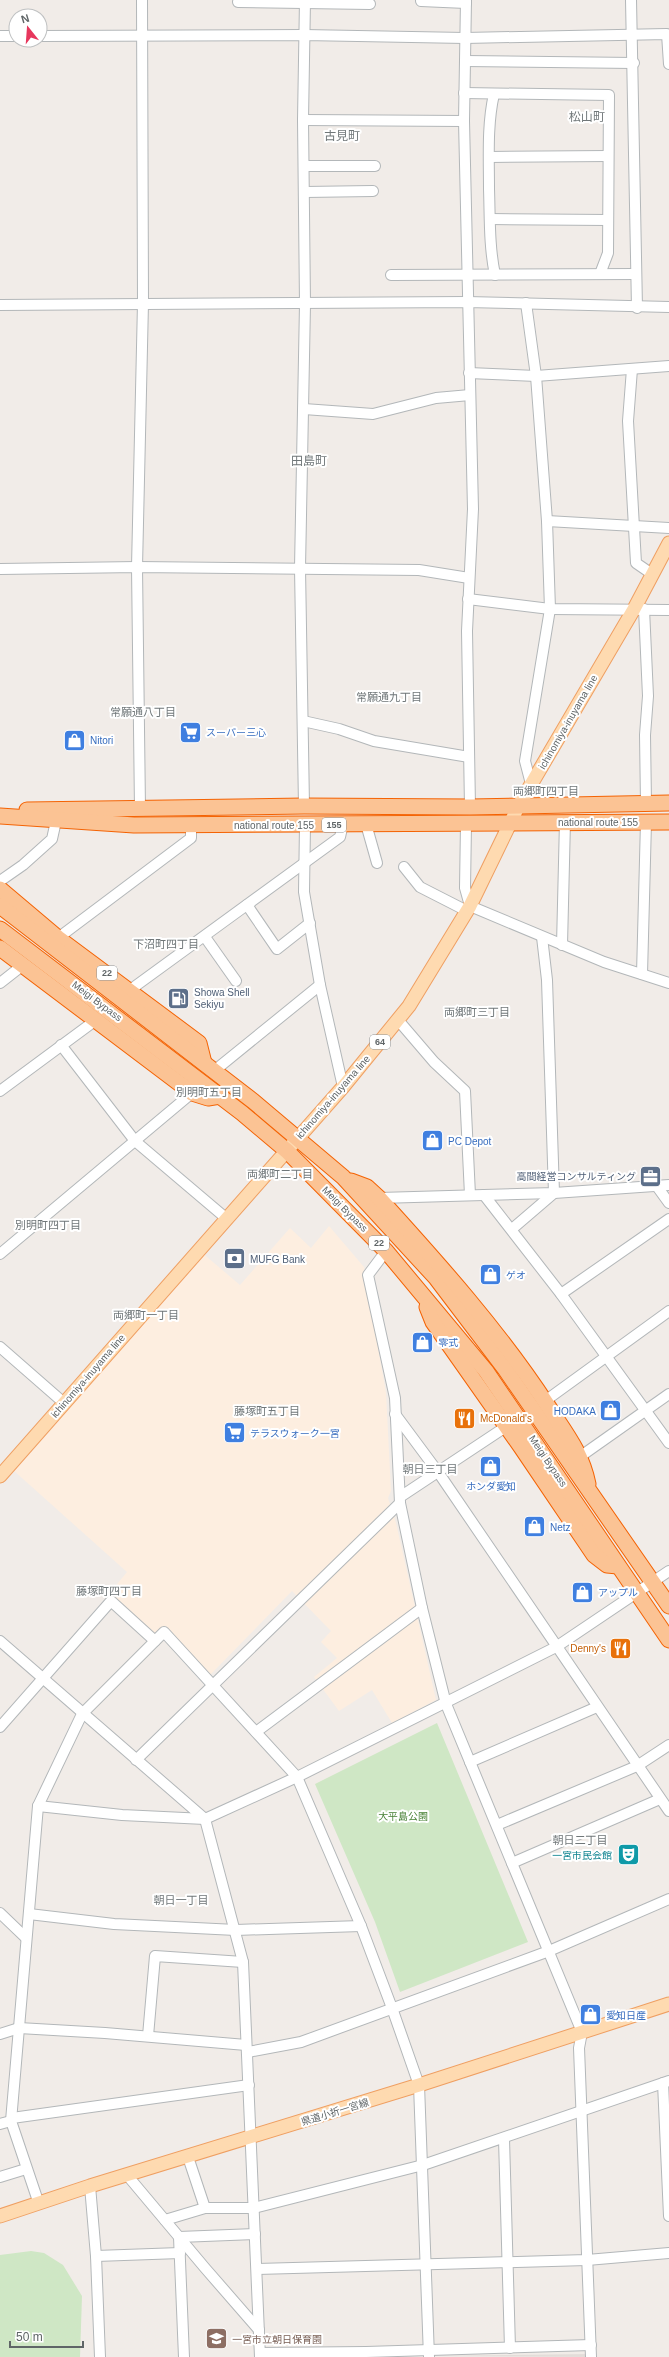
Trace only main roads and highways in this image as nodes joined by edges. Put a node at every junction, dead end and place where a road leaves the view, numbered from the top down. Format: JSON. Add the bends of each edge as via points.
{"nodes":[{"id":1,"x":669,"y":543,"type":"edge"},
{"id":2,"x":669,"y":803,"type":"edge"},
{"id":3,"x":519,"y":805,"type":"junction"},
{"id":4,"x":0,"y":810,"type":"edge"},
{"id":5,"x":0,"y":816,"type":"edge"},
{"id":6,"x":669,"y":822,"type":"edge"},
{"id":7,"x":509,"y":824,"type":"junction"},
{"id":8,"x":0,"y":889,"type":"edge"},
{"id":9,"x":0,"y":906,"type":"edge"},
{"id":10,"x":0,"y":929,"type":"edge"},
{"id":11,"x":0,"y":948,"type":"edge"},
{"id":12,"x":209,"y":1067,"type":"junction"},
{"id":13,"x":220,"y":1096,"type":"junction"},
{"id":14,"x":298,"y":1138,"type":"junction"},
{"id":15,"x":287,"y":1151,"type":"junction"},
{"id":16,"x":343,"y":1177,"type":"junction"},
{"id":17,"x":420,"y":1291,"type":"junction"},
{"id":18,"x":505,"y":1369,"type":"junction"},
{"id":19,"x":530,"y":1378,"type":"junction"},
{"id":20,"x":521,"y":1447,"type":"junction"},
{"id":21,"x":547,"y":1460,"type":"junction"},
{"id":22,"x":0,"y":1476,"type":"edge"},
{"id":23,"x":590,"y":1493,"type":"junction"},
{"id":24,"x":618,"y":1566,"type":"junction"},
{"id":25,"x":669,"y":1606,"type":"edge"},
{"id":26,"x":669,"y":1640,"type":"edge"},
{"id":27,"x":669,"y":2004,"type":"edge"},
{"id":28,"x":0,"y":2216,"type":"edge"}],
"edges":[{"from":1,"to":3,"type":"main road","name":"ichinomiya-inuyama line","number":"64","via":[[652,574],[639,609]]},
{"from":2,"to":3,"type":"highway","name":"national route 155","number":"155"},
{"from":3,"to":4,"type":"highway","name":"national route 155","number":"155"},
{"from":3,"to":7,"type":"main road","name":"ichinomiya-inuyama line","number":"64"},
{"from":5,"to":7,"type":"highway","name":"national route 155","number":"155","via":[[134,825]]},
{"from":6,"to":7,"type":"highway","name":"national route 155","number":"155","via":[[565,821]]},
{"from":7,"to":14,"type":"main road","name":"ichinomiya-inuyama line","number":"64","via":[[468,908],[410,1006]]},
{"from":8,"to":12,"type":"highway","number":"22","via":[[58,938],[199,1043]]},
{"from":9,"to":12,"type":"highway","name":"Meigi Bypass","number":"22"},
{"from":10,"to":13,"type":"highway","name":"Meigi Bypass","number":"22"},
{"from":11,"to":13,"type":"highway","via":[[192,1093],[208,1098]]},
{"from":12,"to":14,"type":"highway","name":"Meigi Bypass","number":"22"},
{"from":13,"to":15,"type":"highway","name":"Meigi Bypass","number":"22"},
{"from":14,"to":15,"type":"main road","name":"ichinomiya-inuyama line","number":"64"},
{"from":14,"to":16,"type":"highway","name":"Meigi Bypass","number":"22"},
{"from":15,"to":17,"type":"highway","name":"Meigi Bypass","number":"22","via":[[386,1251]]},
{"from":15,"to":22,"type":"main road","name":"ichinomiya-inuyama line","number":"64"},
{"from":16,"to":18,"type":"highway","name":"Meigi Bypass","number":"22","via":[[436,1278]]},
{"from":16,"to":19,"type":"highway","number":"22","via":[[367,1188],[379,1198],[447,1273]]},
{"from":17,"to":20,"type":"highway","number":"22","via":[[433,1322]]},
{"from":17,"to":21,"type":"highway","name":"Meigi Bypass","number":"22","via":[[486,1371]]},
{"from":18,"to":19,"type":"highway"},
{"from":18,"to":23,"type":"highway","name":"Meigi Bypass","number":"22"},
{"from":19,"to":23,"type":"highway","number":"22","via":[[581,1456]]},
{"from":20,"to":21,"type":"highway"},
{"from":20,"to":24,"type":"highway","number":"22","via":[[594,1555],[607,1565]]},
{"from":21,"to":24,"type":"highway","name":"Meigi Bypass","number":"22"},
{"from":23,"to":25,"type":"highway","name":"Meigi Bypass","number":"22"},
{"from":24,"to":26,"type":"highway","name":"Meigi Bypass","number":"22"},
{"from":27,"to":28,"type":"main road","name":"県道小折一宮線"}]}
